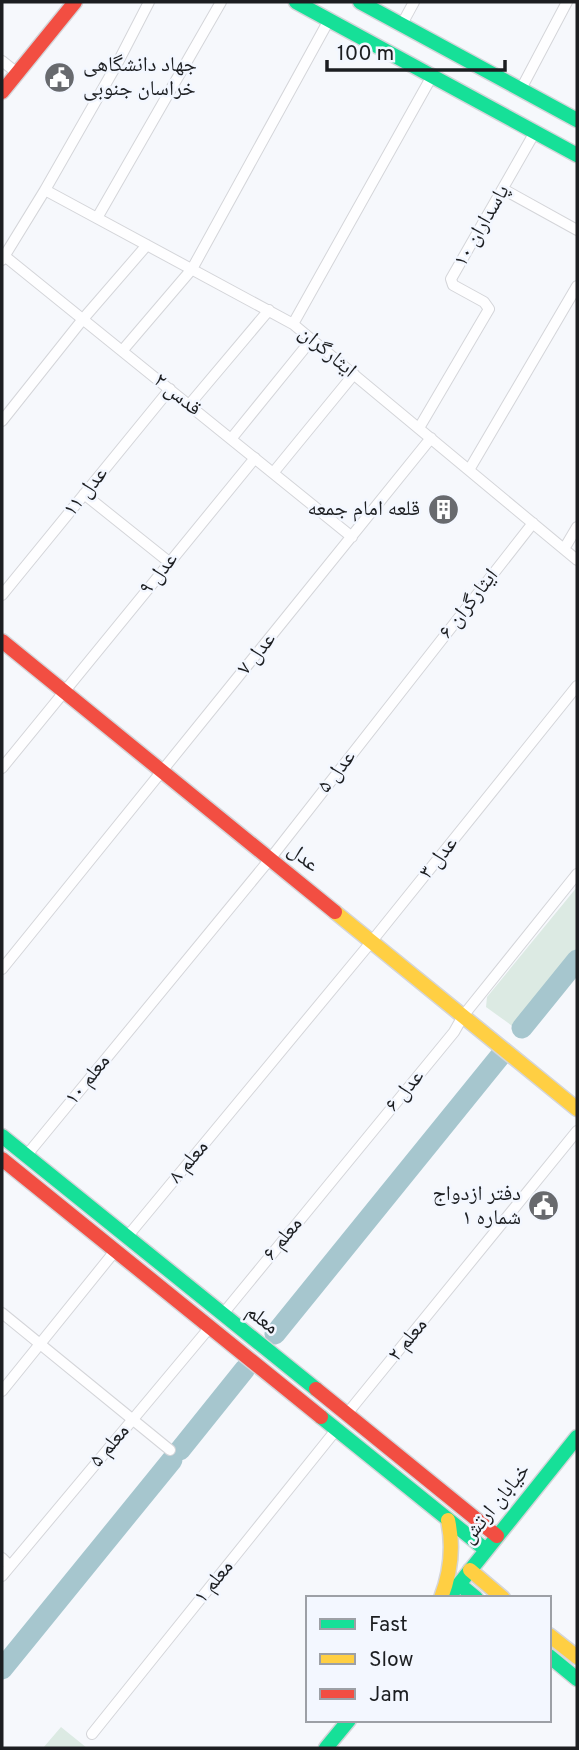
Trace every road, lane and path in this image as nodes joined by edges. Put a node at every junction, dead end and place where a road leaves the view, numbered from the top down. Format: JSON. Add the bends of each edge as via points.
{"nodes":[{"id":1,"x":75,"y":2,"type":"edge"},
{"id":2,"x":149,"y":2,"type":"edge"},
{"id":3,"x":221,"y":2,"type":"edge"},
{"id":4,"x":296,"y":2,"type":"edge"},
{"id":5,"x":360,"y":2,"type":"edge"},
{"id":6,"x":414,"y":2,"type":"edge"},
{"id":7,"x":567,"y":2,"type":"edge"},
{"id":8,"x":329,"y":20,"type":"junction"},
{"id":9,"x":402,"y":24,"type":"junction"},
{"id":10,"x":2,"y":61,"type":"edge"},
{"id":11,"x":17,"y":74,"type":"junction"},
{"id":12,"x":432,"y":76,"type":"junction"},
{"id":13,"x":521,"y":89,"type":"junction"},
{"id":14,"x":2,"y":92,"type":"edge"},
{"id":15,"x":577,"y":120,"type":"edge"},
{"id":16,"x":535,"y":132,"type":"junction"},
{"id":17,"x":577,"y":155,"type":"edge"},
{"id":18,"x":503,"y":189,"type":"junction"},
{"id":19,"x":45,"y":190,"type":"junction"},
{"id":20,"x":96,"y":218,"type":"junction"},
{"id":21,"x":577,"y":230,"type":"edge"},
{"id":22,"x":147,"y":245,"type":"junction"},
{"id":23,"x":3,"y":256,"type":"edge"},
{"id":24,"x":192,"y":269,"type":"junction"},
{"id":25,"x":577,"y":286,"type":"edge"},
{"id":26,"x":269,"y":310,"type":"junction"},
{"id":27,"x":83,"y":319,"type":"junction"},
{"id":28,"x":293,"y":324,"type":"junction"},
{"id":29,"x":312,"y":339,"type":"junction"},
{"id":30,"x":122,"y":351,"type":"junction"},
{"id":31,"x":354,"y":374,"type":"junction"},
{"id":32,"x":170,"y":389,"type":"junction"},
{"id":33,"x":189,"y":405,"type":"junction"},
{"id":34,"x":2,"y":421,"type":"edge"},
{"id":35,"x":419,"y":428,"type":"junction"},
{"id":36,"x":431,"y":438,"type":"junction"},
{"id":37,"x":231,"y":439,"type":"junction"},
{"id":38,"x":254,"y":458,"type":"junction"},
{"id":39,"x":469,"y":470,"type":"junction"},
{"id":40,"x":273,"y":473,"type":"junction"},
{"id":41,"x":85,"y":494,"type":"junction"},
{"id":42,"x":533,"y":523,"type":"junction"},
{"id":43,"x":577,"y":527,"type":"edge"},
{"id":44,"x":352,"y":537,"type":"junction"},
{"id":45,"x":564,"y":549,"type":"junction"},
{"id":46,"x":577,"y":560,"type":"edge"},
{"id":47,"x":169,"y":562,"type":"junction"},
{"id":48,"x":2,"y":595,"type":"edge"},
{"id":49,"x":2,"y":641,"type":"edge"},
{"id":50,"x":405,"y":686,"type":"joint"},
{"id":51,"x":577,"y":686,"type":"edge"},
{"id":52,"x":64,"y":692,"type":"junction"},
{"id":53,"x":2,"y":768,"type":"edge"},
{"id":54,"x":162,"y":771,"type":"junction"},
{"id":55,"x":270,"y":859,"type":"junction"},
{"id":56,"x":577,"y":874,"type":"edge"},
{"id":57,"x":372,"y":942,"type":"junction"},
{"id":58,"x":2,"y":969,"type":"edge"},
{"id":59,"x":150,"y":1005,"type":"joint"},
{"id":60,"x":463,"y":1016,"type":"junction"},
{"id":61,"x":251,"y":1087,"type":"joint"},
{"id":62,"x":577,"y":1109,"type":"edge"},
{"id":63,"x":577,"y":1131,"type":"edge"},
{"id":64,"x":2,"y":1136,"type":"edge"},
{"id":65,"x":26,"y":1156,"type":"junction"},
{"id":66,"x":2,"y":1159,"type":"edge"},
{"id":67,"x":345,"y":1163,"type":"joint"},
{"id":68,"x":127,"y":1237,"type":"junction"},
{"id":69,"x":115,"y":1251,"type":"junction"},
{"id":70,"x":2,"y":1313,"type":"edge"},
{"id":71,"x":222,"y":1315,"type":"junction"},
{"id":72,"x":210,"y":1327,"type":"junction"},
{"id":73,"x":40,"y":1344,"type":"junction"},
{"id":74,"x":2,"y":1391,"type":"edge"},
{"id":75,"x":346,"y":1415,"type":"junction"},
{"id":76,"x":132,"y":1419,"type":"junction"},
{"id":77,"x":336,"y":1430,"type":"junction"},
{"id":78,"x":577,"y":1437,"type":"edge"},
{"id":79,"x":170,"y":1450,"type":"dead end"},
{"id":80,"x":448,"y":1520,"type":"junction"},
{"id":81,"x":497,"y":1536,"type":"junction"},
{"id":82,"x":486,"y":1550,"type":"junction"},
{"id":83,"x":6,"y":1562,"type":"edge"},
{"id":84,"x":470,"y":1570,"type":"junction"},
{"id":85,"x":2,"y":1576,"type":"edge"},
{"id":86,"x":459,"y":1584,"type":"junction"},
{"id":87,"x":442,"y":1596,"type":"edge"},
{"id":88,"x":450,"y":1596,"type":"edge"},
{"id":89,"x":474,"y":1596,"type":"edge"},
{"id":90,"x":501,"y":1596,"type":"edge"},
{"id":91,"x":551,"y":1637,"type":"edge"},
{"id":92,"x":577,"y":1657,"type":"edge"},
{"id":93,"x":551,"y":1659,"type":"edge"},
{"id":94,"x":577,"y":1679,"type":"edge"},
{"id":95,"x":347,"y":1722,"type":"edge"},
{"id":96,"x":92,"y":1734,"type":"dead end"},
{"id":97,"x":326,"y":1748,"type":"edge"}],
"edges":[{"from":1,"to":11,"type":"main road"},
{"from":2,"to":19,"type":"street"},
{"from":3,"to":20,"type":"street"},
{"from":4,"to":8,"type":"main road"},
{"from":5,"to":9,"type":"main road"},
{"from":6,"to":9,"type":"street"},
{"from":7,"to":13,"type":"street"},
{"from":8,"to":12,"type":"main road"},
{"from":8,"to":24,"type":"street"},
{"from":9,"to":13,"type":"main road"},
{"from":10,"to":11,"type":"street"},
{"from":11,"to":14,"type":"main road"},
{"from":12,"to":16,"type":"main road"},
{"from":12,"to":28,"type":"street"},
{"from":13,"to":15,"type":"main road"},
{"from":16,"to":17,"type":"main road"},
{"from":16,"to":18,"type":"street","name":"پاسداران ۱۰"},
{"from":18,"to":21,"type":"street"},
{"from":18,"to":35,"type":"street","name":"پاسداران ۱۰","via":[[451,282],[489,309]]},
{"from":19,"to":20,"type":"street","name":"ایثارگران"},
{"from":19,"to":23,"type":"street"},
{"from":20,"to":22,"type":"street","name":"ایثارگران"},
{"from":22,"to":24,"type":"street","name":"ایثارگران"},
{"from":22,"to":27,"type":"street"},
{"from":23,"to":27,"type":"street","name":"قدس ۲"},
{"from":24,"to":26,"type":"street","name":"ایثارگران"},
{"from":24,"to":30,"type":"street"},
{"from":25,"to":39,"type":"street"},
{"from":26,"to":28,"type":"street","name":"ایثارگران"},
{"from":26,"to":33,"type":"street"},
{"from":27,"to":30,"type":"street","name":"قدس ۲"},
{"from":27,"to":34,"type":"street"},
{"from":28,"to":29,"type":"street","name":"ایثارگران"},
{"from":29,"to":31,"type":"street","name":"ایثارگران"},
{"from":29,"to":37,"type":"street"},
{"from":30,"to":32,"type":"street","name":"قدس ۲"},
{"from":31,"to":35,"type":"street","name":"ایثارگران"},
{"from":31,"to":40,"type":"street"},
{"from":32,"to":33,"type":"street","name":"قدس ۲"},
{"from":32,"to":41,"type":"street","name":"عدل ۱۱"},
{"from":33,"to":37,"type":"street","name":"قدس ۲"},
{"from":35,"to":36,"type":"street","name":"ایثارگران"},
{"from":36,"to":39,"type":"street","name":"ایثارگران"},
{"from":36,"to":44,"type":"street","name":"عدل ۷"},
{"from":37,"to":38,"type":"street","name":"قدس ۲"},
{"from":38,"to":40,"type":"street","name":"قدس ۲"},
{"from":38,"to":47,"type":"street","name":"عدل ۹"},
{"from":39,"to":42,"type":"street","name":"ایثارگران"},
{"from":40,"to":44,"type":"street","name":"قدس ۲"},
{"from":41,"to":47,"type":"street"},
{"from":41,"to":48,"type":"street","name":"عدل ۱۱"},
{"from":42,"to":45,"type":"street","name":"ایثارگران"},
{"from":42,"to":50,"type":"street","name":"ایثارگران ۶"},
{"from":43,"to":45,"type":"street"},
{"from":44,"to":54,"type":"street","name":"عدل ۷"},
{"from":45,"to":46,"type":"street","name":"ایثارگران"},
{"from":47,"to":52,"type":"street","name":"عدل ۹"},
{"from":49,"to":52,"type":"main road","name":"عدل"},
{"from":50,"to":55,"type":"street","name":"عدل ۵"},
{"from":51,"to":57,"type":"street","name":"عدل ۳"},
{"from":52,"to":53,"type":"street","name":"عدل ۹"},
{"from":52,"to":54,"type":"main road","name":"عدل"},
{"from":54,"to":55,"type":"main road","name":"عدل"},
{"from":54,"to":58,"type":"street","name":"عدل ۷"},
{"from":55,"to":57,"type":"main road","name":"عدل"},
{"from":55,"to":59,"type":"street","name":"عدل ۵"},
{"from":56,"to":60,"type":"street","name":"عدل ۶"},
{"from":57,"to":60,"type":"main road","name":"عدل"},
{"from":57,"to":61,"type":"street","name":"عدل ۳"},
{"from":59,"to":65,"type":"street","name":"معلم ۱۰"},
{"from":60,"to":62,"type":"main road","name":"عدل"},
{"from":60,"to":67,"type":"street","name":"عدل ۶"},
{"from":61,"to":68,"type":"street","name":"معلم ۸"},
{"from":63,"to":75,"type":"street","name":"معلم ۲"},
{"from":64,"to":65,"type":"main road","name":"معلم"},
{"from":65,"to":68,"type":"main road","name":"معلم"},
{"from":66,"to":69,"type":"main road","name":"معلم"},
{"from":67,"to":71,"type":"street","name":"معلم ۶"},
{"from":68,"to":71,"type":"main road","name":"معلم"},
{"from":69,"to":72,"type":"main road","name":"معلم"},
{"from":69,"to":73,"type":"street"},
{"from":70,"to":73,"type":"street"},
{"from":71,"to":75,"type":"main road","name":"معلم"},
{"from":72,"to":76,"type":"street","name":"معلم ۵"},
{"from":72,"to":77,"type":"main road","name":"معلم"},
{"from":73,"to":74,"type":"street"},
{"from":73,"to":76,"type":"street"},
{"from":75,"to":81,"type":"main road","name":"معلم"},
{"from":76,"to":79,"type":"street"},
{"from":76,"to":83,"type":"street","name":"معلم ۵"},
{"from":77,"to":80,"type":"main road","name":"معلم"},
{"from":77,"to":96,"type":"street","name":"معلم ۱"},
{"from":78,"to":81,"type":"main road","name":"خیابان ارتش"},
{"from":80,"to":82,"type":"main road","name":"معلم"},
{"from":80,"to":87,"type":"main road","via":[[454,1552]]},
{"from":81,"to":82,"type":"main road","name":"خیابان ارتش"},
{"from":82,"to":84,"type":"main road","name":"خیابان ارتش"},
{"from":83,"to":85,"type":"street","name":"معلم ۵"},
{"from":84,"to":86,"type":"main road","name":"خیابان ارتش"},
{"from":84,"to":90,"type":"main road"},
{"from":86,"to":88,"type":"main road","name":"خیابان ارتش"},
{"from":86,"to":89,"type":"main road"},
{"from":91,"to":92,"type":"main road"},
{"from":93,"to":94,"type":"main road"},
{"from":95,"to":97,"type":"main road"}]}
